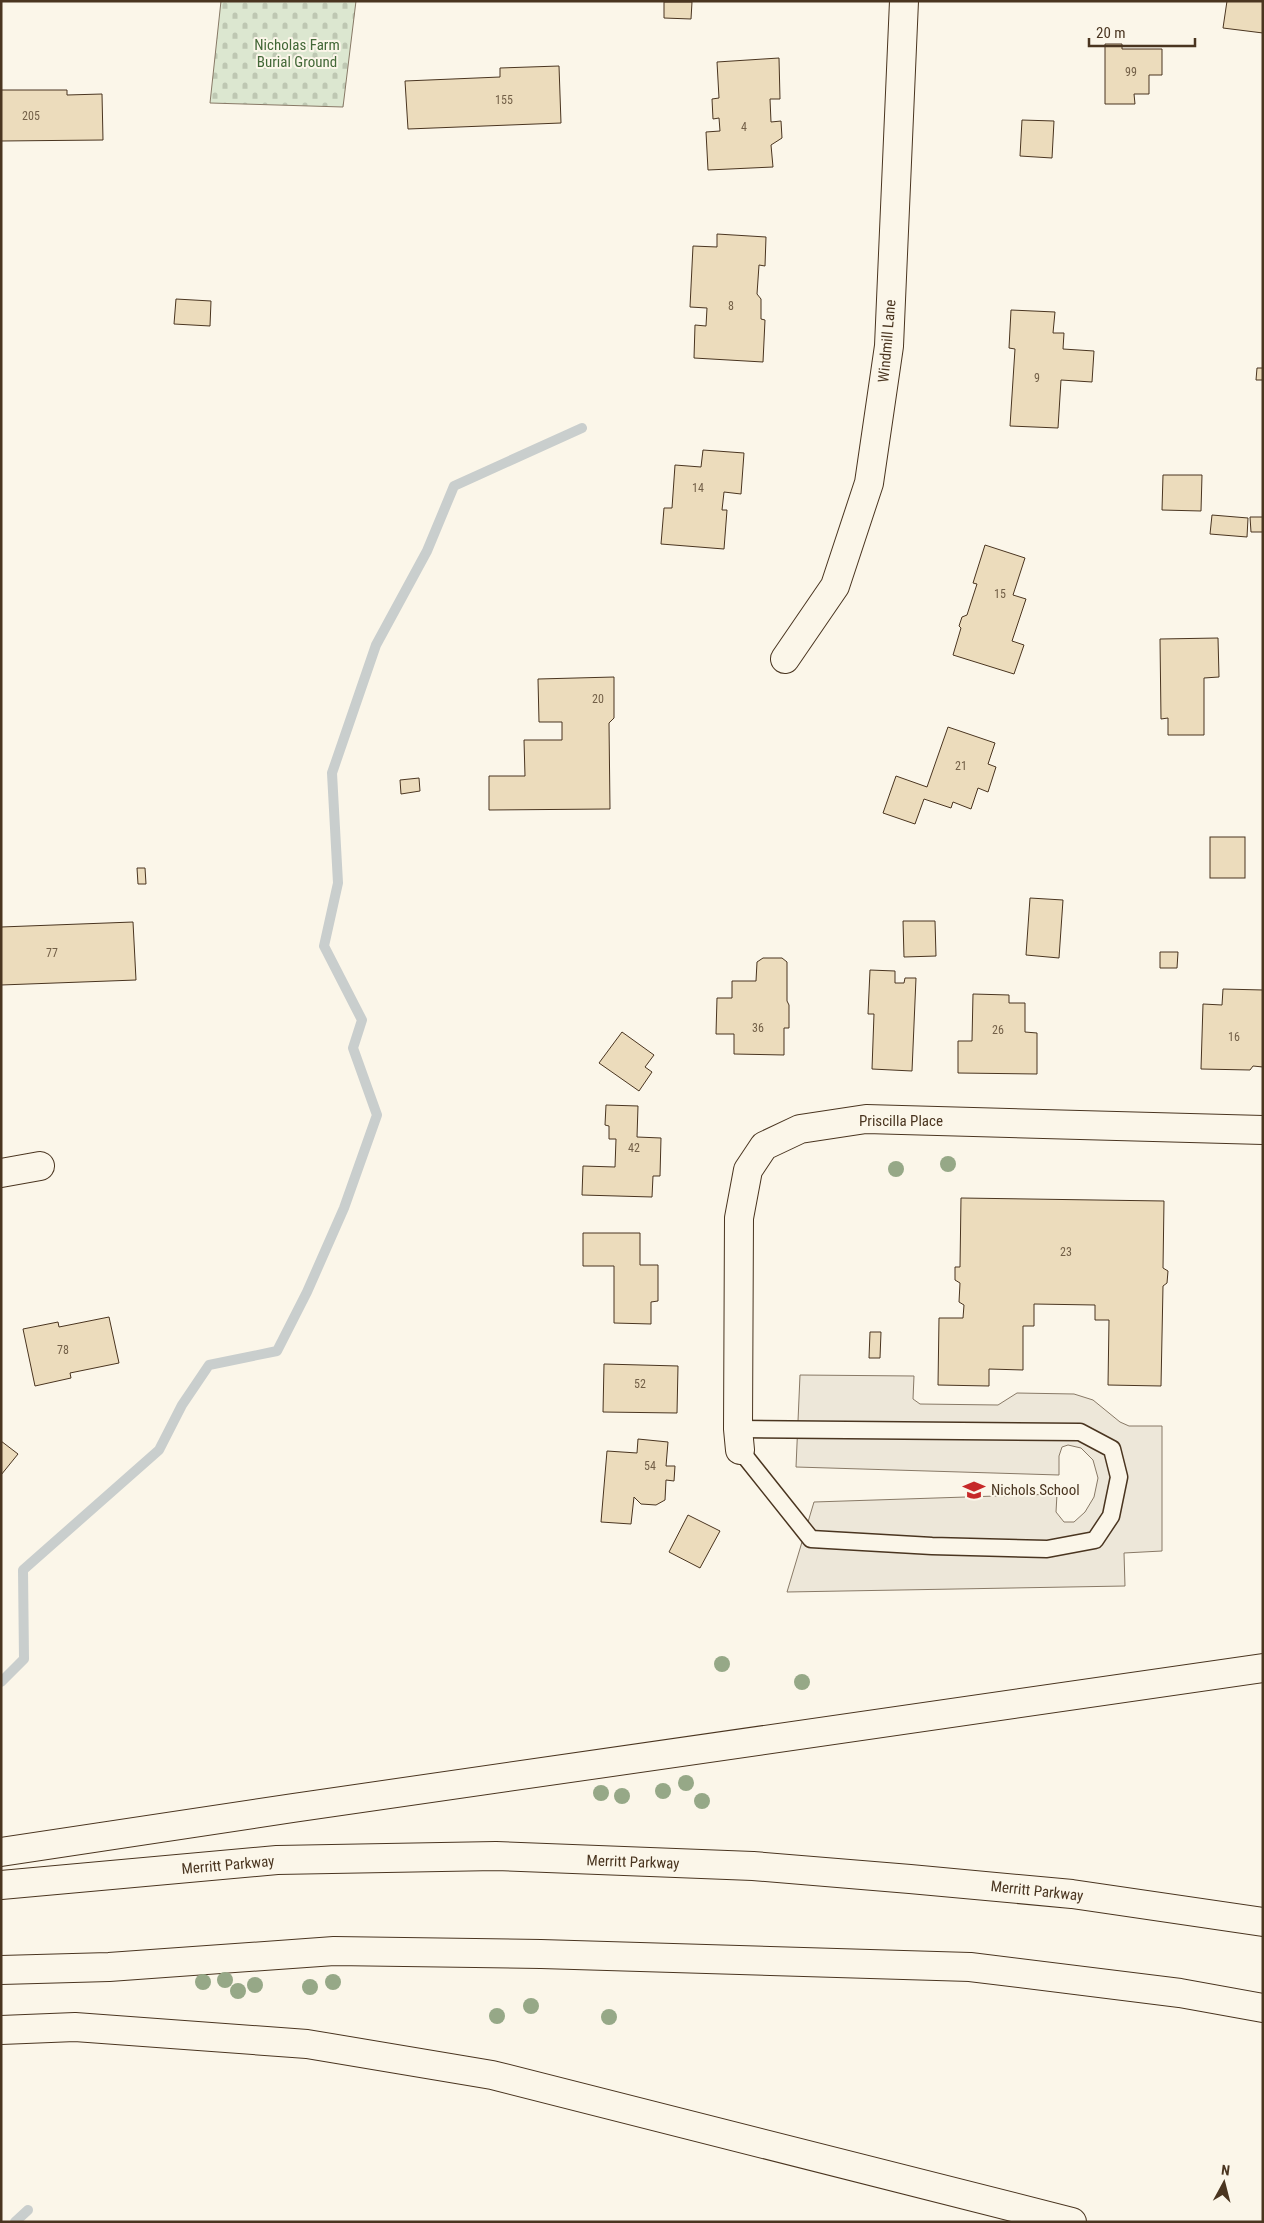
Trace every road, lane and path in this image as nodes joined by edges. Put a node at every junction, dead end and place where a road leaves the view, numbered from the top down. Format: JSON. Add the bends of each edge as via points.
{"nodes":[{"id":1,"x":904,"y":1,"type":"edge"},
{"id":2,"x":785,"y":659,"type":"dead end"},
{"id":3,"x":1263,"y":1130,"type":"edge"},
{"id":4,"x":40,"y":1166,"type":"dead end"},
{"id":5,"x":1,"y":1173,"type":"edge"},
{"id":6,"x":739,"y":1440,"type":"junction"},
{"id":7,"x":1263,"y":1668,"type":"edge"},
{"id":8,"x":1,"y":1852,"type":"edge"},
{"id":9,"x":1,"y":1885,"type":"edge"},
{"id":10,"x":1263,"y":1922,"type":"edge"},
{"id":11,"x":1,"y":1970,"type":"edge"},
{"id":12,"x":1263,"y":2008,"type":"edge"},
{"id":13,"x":1,"y":2030,"type":"edge"},
{"id":14,"x":1072,"y":2222,"type":"edge"}],
"edges":[{"from":1,"to":2,"type":"main road","name":"Windmill Lane","via":[[889,346],[869,483],[834,586]]},
{"from":3,"to":6,"type":"main road","name":"Priscilla Place","via":[[866,1119],[800,1129],[764,1146],[748,1170],[739,1218]]},
{"from":4,"to":5,"type":"main road"},
{"from":6,"to":6,"type":"lane","via":[[1080,1432],[1112,1449],[1119,1477],[1112,1516],[1096,1540],[1047,1549],[811,1539]]},
{"from":7,"to":8,"type":"main road"},
{"from":9,"to":10,"type":"main road","name":"Merritt Parkway","via":[[278,1860],[496,1856],[754,1866],[910,1879],[1072,1894]]},
{"from":11,"to":12,"type":"main road","via":[[334,1951],[541,1954],[970,1967],[1180,1993]]},
{"from":13,"to":14,"type":"main road","via":[[75,2027],[307,2044],[492,2075]]}]}
